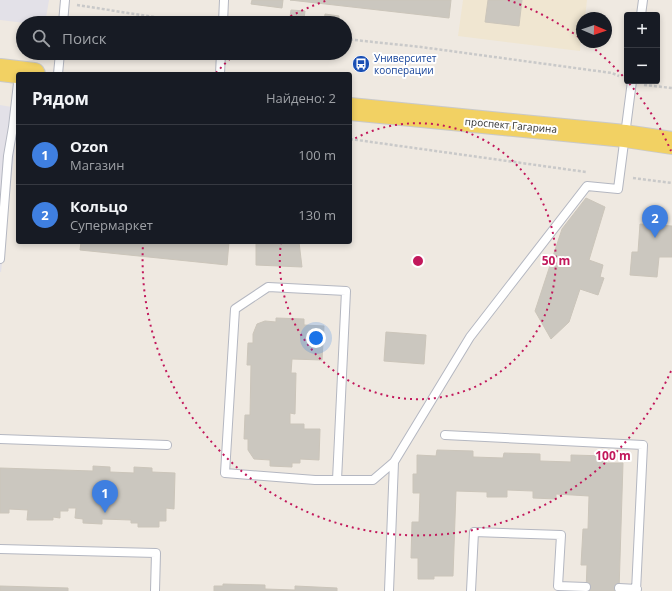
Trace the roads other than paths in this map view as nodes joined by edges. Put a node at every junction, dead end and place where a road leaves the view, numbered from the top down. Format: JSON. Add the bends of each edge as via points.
{"nodes":[{"id":1,"x":224,"y":0,"type":"edge"},
{"id":2,"x":643,"y":0,"type":"edge"},
{"id":3,"x":64,"y":1,"type":"edge"},
{"id":4,"x":641,"y":12,"type":"edge"},
{"id":5,"x":63,"y":16,"type":"edge"},
{"id":6,"x":223,"y":16,"type":"edge"},
{"id":7,"x":59,"y":60,"type":"edge"},
{"id":8,"x":221,"y":60,"type":"edge"},
{"id":9,"x":58,"y":72,"type":"edge"},
{"id":10,"x":220,"y":72,"type":"edge"},
{"id":11,"x":632,"y":84,"type":"edge"},
{"id":12,"x":16,"y":96,"type":"edge"},
{"id":13,"x":352,"y":109,"type":"edge"},
{"id":14,"x":625,"y":136,"type":"junction"},
{"id":15,"x":672,"y":143,"type":"edge"},
{"id":16,"x":0,"y":259,"type":"edge"},
{"id":17,"x":445,"y":435,"type":"dead end"},
{"id":18,"x":0,"y":439,"type":"edge"},
{"id":19,"x":167,"y":445,"type":"dead end"},
{"id":20,"x":394,"y":462,"type":"junction"},
{"id":21,"x":337,"y":480,"type":"junction"},
{"id":22,"x":0,"y":549,"type":"edge"},
{"id":23,"x":586,"y":587,"type":"dead end"},
{"id":24,"x":619,"y":588,"type":"dead end"},
{"id":25,"x":637,"y":590,"type":"edge"},
{"id":26,"x":155,"y":591,"type":"edge"},
{"id":27,"x":389,"y":591,"type":"edge"},
{"id":28,"x":471,"y":591,"type":"edge"}],
"edges":[{"from":1,"to":6,"type":"lane"},
{"from":2,"to":4,"type":"lane"},
{"from":3,"to":5,"type":"lane"},
{"from":7,"to":9,"type":"lane"},
{"from":8,"to":10,"type":"lane"},
{"from":11,"to":14,"type":"lane"},
{"from":12,"to":16,"type":"lane","via":[[8,156]]},
{"from":13,"to":14,"type":"main road","name":"проспект Гагарина"},
{"from":14,"to":15,"type":"main road","name":"проспект Гагарина"},
{"from":14,"to":20,"type":"lane","via":[[618,189],[587,186],[470,337]]},
{"from":17,"to":25,"type":"lane","via":[[643,445]]},
{"from":18,"to":19,"type":"lane"},
{"from":20,"to":21,"type":"lane","via":[[373,480]]},
{"from":20,"to":27,"type":"lane"},
{"from":21,"to":21,"type":"lane","via":[[225,473],[235,309],[268,287],[346,291]]},
{"from":22,"to":26,"type":"lane","via":[[156,553]]},
{"from":23,"to":28,"type":"lane","via":[[558,586],[561,535],[474,532]]},
{"from":24,"to":25,"type":"lane"}]}
